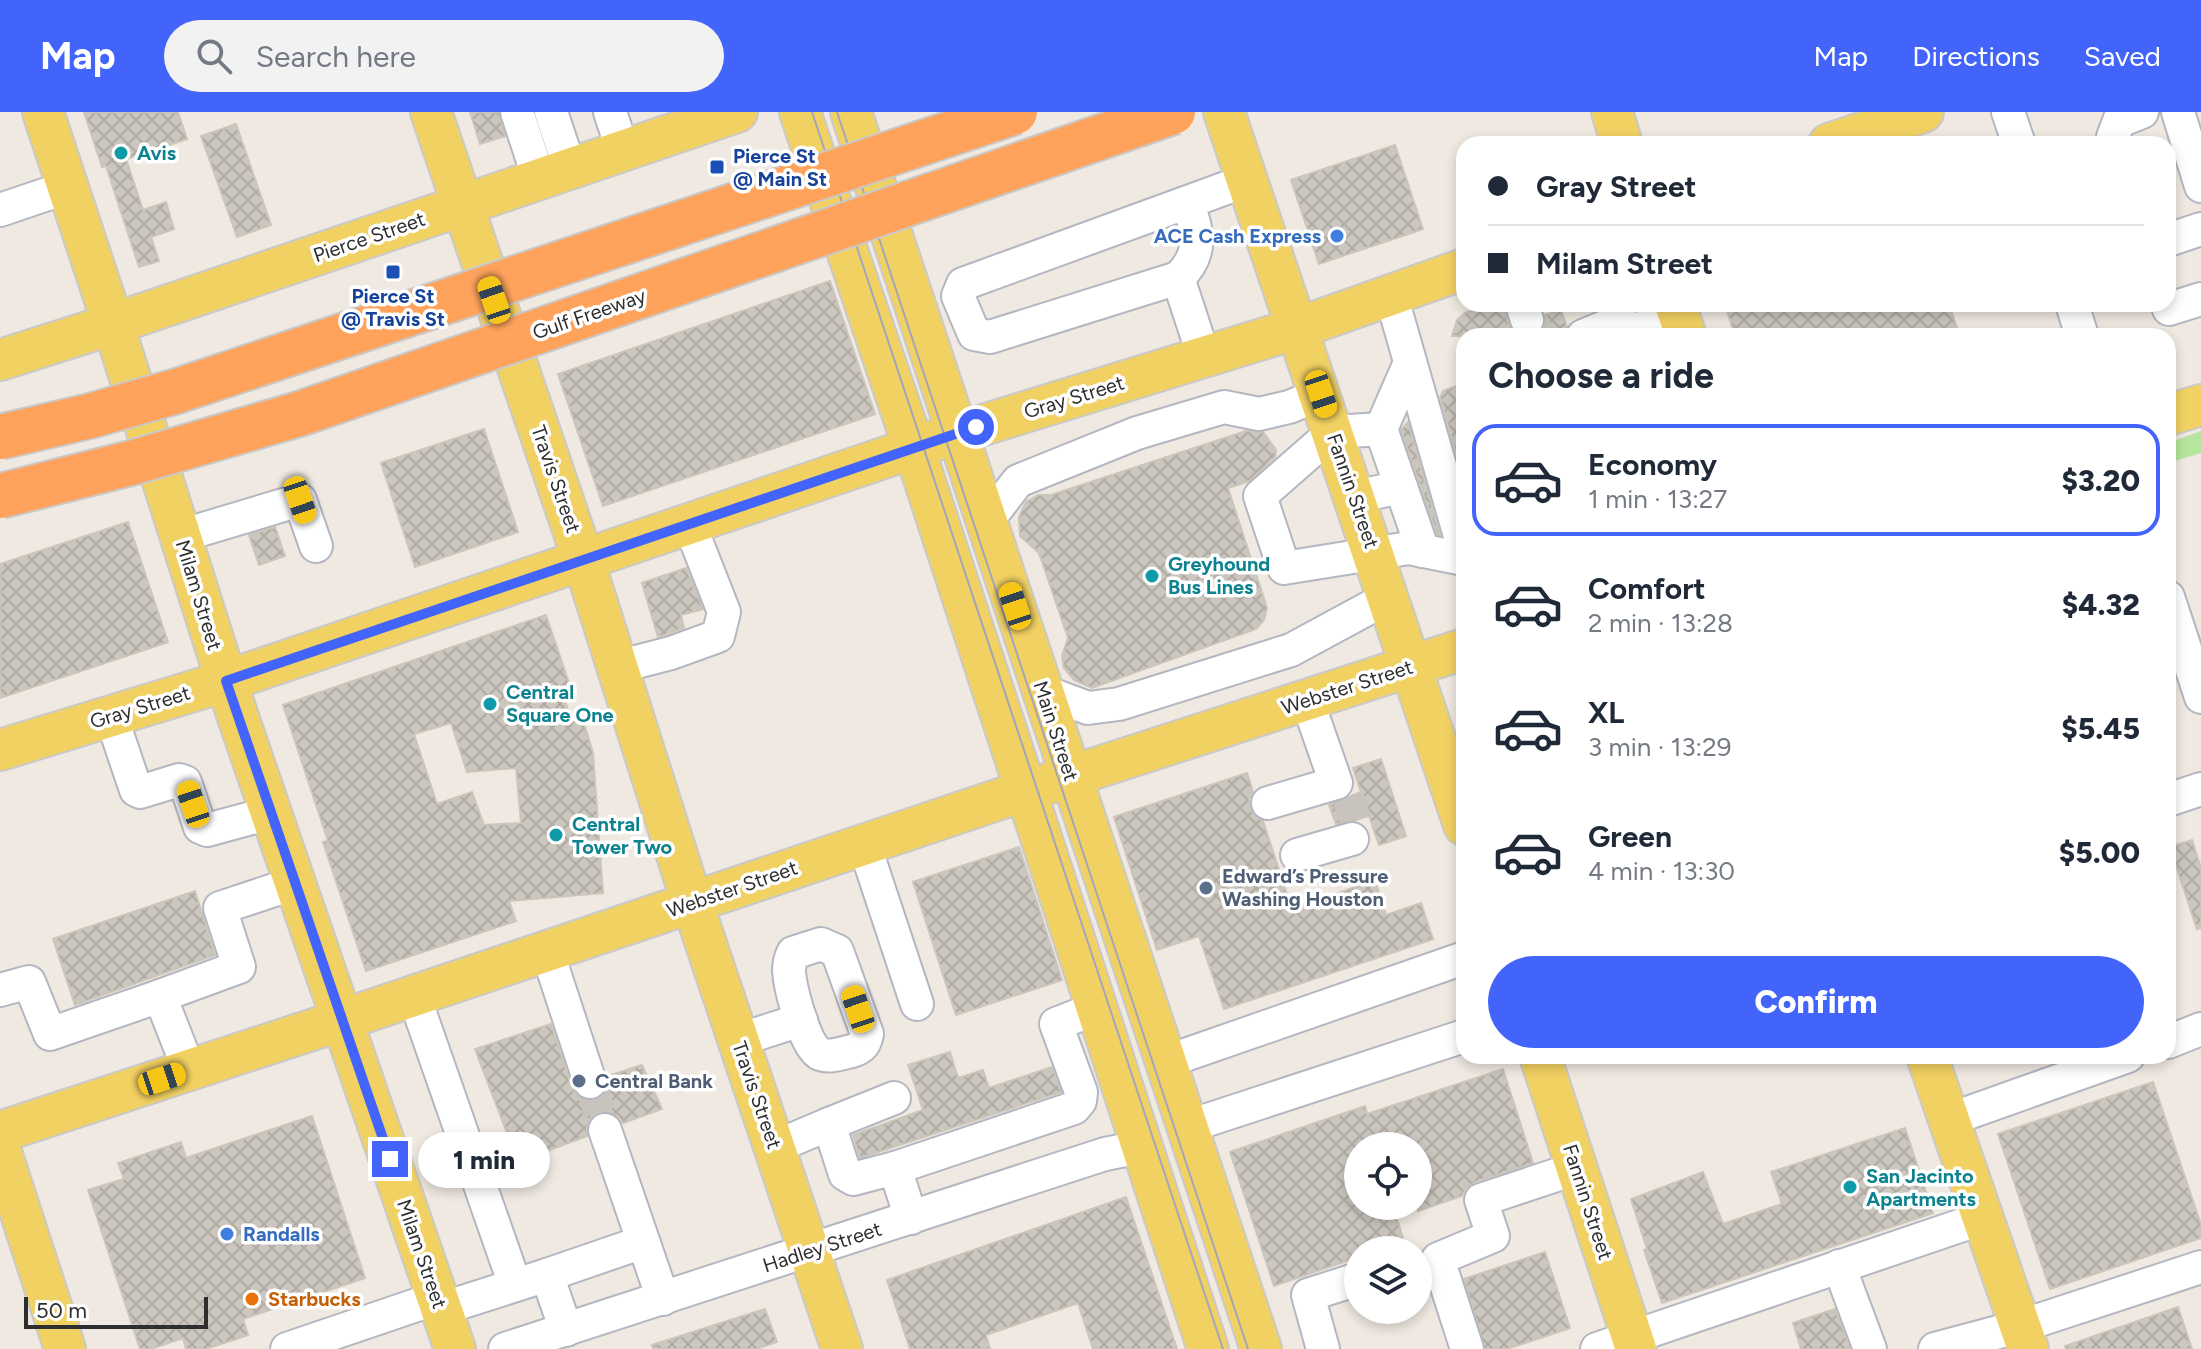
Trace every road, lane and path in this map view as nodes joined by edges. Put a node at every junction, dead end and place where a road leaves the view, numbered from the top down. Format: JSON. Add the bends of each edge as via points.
{"nodes":[{"id":1,"x":43,"y":112,"type":"edge"},
{"id":2,"x":431,"y":112,"type":"edge"},
{"id":3,"x":517,"y":112,"type":"edge"},
{"id":4,"x":551,"y":112,"type":"edge"},
{"id":5,"x":610,"y":112,"type":"edge"},
{"id":6,"x":737,"y":112,"type":"edge"},
{"id":7,"x":800,"y":112,"type":"edge"},
{"id":8,"x":851,"y":112,"type":"edge"},
{"id":9,"x":1015,"y":112,"type":"edge"},
{"id":10,"x":1173,"y":112,"type":"edge"},
{"id":11,"x":1224,"y":112,"type":"edge"},
{"id":12,"x":1612,"y":112,"type":"edge"},
{"id":13,"x":1923,"y":112,"type":"edge"},
{"id":14,"x":2008,"y":112,"type":"edge"},
{"id":15,"x":2142,"y":112,"type":"edge"},
{"id":16,"x":2178,"y":112,"type":"edge"},
{"id":17,"x":1620,"y":136,"type":"edge"},
{"id":18,"x":1852,"y":136,"type":"edge"},
{"id":19,"x":2016,"y":136,"type":"edge"},
{"id":20,"x":2113,"y":136,"type":"edge"},
{"id":21,"x":623,"y":151,"type":"junction"},
{"id":22,"x":555,"y":174,"type":"junction"},
{"id":23,"x":1248,"y":180,"type":"junction"},
{"id":24,"x":2201,"y":186,"type":"edge"},
{"id":25,"x":68,"y":187,"type":"junction"},
{"id":26,"x":1187,"y":203,"type":"junction"},
{"id":27,"x":462,"y":205,"type":"junction"},
{"id":28,"x":0,"y":210,"type":"edge"},
{"id":29,"x":2201,"y":229,"type":"edge"},
{"id":30,"x":2176,"y":237,"type":"edge"},
{"id":31,"x":1456,"y":272,"type":"edge"},
{"id":32,"x":1178,"y":278,"type":"junction"},
{"id":33,"x":1391,"y":295,"type":"junction"},
{"id":34,"x":2201,"y":299,"type":"edge"},
{"id":35,"x":2176,"y":307,"type":"edge"},
{"id":36,"x":1680,"y":318,"type":"edge"},
{"id":37,"x":113,"y":324,"type":"junction"},
{"id":38,"x":1298,"y":328,"type":"junction"},
{"id":39,"x":1602,"y":328,"type":"edge"},
{"id":40,"x":1624,"y":328,"type":"edge"},
{"id":41,"x":1647,"y":328,"type":"edge"},
{"id":42,"x":1204,"y":357,"type":"junction"},
{"id":43,"x":0,"y":360,"type":"edge"},
{"id":44,"x":1409,"y":365,"type":"junction"},
{"id":45,"x":1321,"y":394,"type":"junction"},
{"id":46,"x":2201,"y":405,"type":"edge"},
{"id":47,"x":2176,"y":413,"type":"edge"},
{"id":48,"x":1381,"y":429,"type":"junction"},
{"id":49,"x":1333,"y":432,"type":"junction"},
{"id":50,"x":957,"y":433,"type":"junction"},
{"id":51,"x":0,"y":437,"type":"edge"},
{"id":52,"x":914,"y":448,"type":"junction"},
{"id":53,"x":1401,"y":487,"type":"junction"},
{"id":54,"x":0,"y":496,"type":"edge"},
{"id":55,"x":1355,"y":497,"type":"junction"},
{"id":56,"x":987,"y":521,"type":"junction"},
{"id":57,"x":689,"y":523,"type":"junction"},
{"id":58,"x":1456,"y":523,"type":"edge"},
{"id":59,"x":180,"y":536,"type":"junction"},
{"id":60,"x":316,"y":546,"type":"dead end"},
{"id":61,"x":1423,"y":551,"type":"junction"},
{"id":62,"x":1374,"y":554,"type":"junction"},
{"id":63,"x":1456,"y":557,"type":"edge"},
{"id":64,"x":583,"y":559,"type":"junction"},
{"id":65,"x":1389,"y":597,"type":"junction"},
{"id":66,"x":2176,"y":621,"type":"edge"},
{"id":67,"x":1456,"y":652,"type":"edge"},
{"id":68,"x":617,"y":667,"type":"junction"},
{"id":69,"x":1412,"y":667,"type":"junction"},
{"id":70,"x":226,"y":681,"type":"junction"},
{"id":71,"x":1042,"y":691,"type":"junction"},
{"id":72,"x":2201,"y":697,"type":"edge"},
{"id":73,"x":1307,"y":700,"type":"junction"},
{"id":74,"x":111,"y":716,"type":"junction"},
{"id":75,"x":0,"y":750,"type":"edge"},
{"id":76,"x":1071,"y":776,"type":"junction"},
{"id":77,"x":2201,"y":789,"type":"edge"},
{"id":78,"x":1024,"y":791,"type":"junction"},
{"id":79,"x":2176,"y":797,"type":"edge"},
{"id":80,"x":1456,"y":801,"type":"edge"},
{"id":81,"x":1268,"y":803,"type":"dead end"},
{"id":82,"x":1345,"y":811,"type":"junction"},
{"id":83,"x":270,"y":813,"type":"junction"},
{"id":84,"x":864,"y":844,"type":"junction"},
{"id":85,"x":1297,"y":855,"type":"dead end"},
{"id":86,"x":295,"y":883,"type":"junction"},
{"id":87,"x":692,"y":902,"type":"junction"},
{"id":88,"x":547,"y":951,"type":"junction"},
{"id":89,"x":1456,"y":961,"type":"edge"},
{"id":90,"x":0,"y":990,"type":"edge"},
{"id":91,"x":160,"y":996,"type":"junction"},
{"id":92,"x":414,"y":996,"type":"junction"},
{"id":93,"x":917,"y":1004,"type":"dead end"},
{"id":94,"x":1097,"y":1008,"type":"junction"},
{"id":95,"x":342,"y":1020,"type":"junction"},
{"id":96,"x":801,"y":1020,"type":"dead end"},
{"id":97,"x":2201,"y":1029,"type":"edge"},
{"id":98,"x":1456,"y":1039,"type":"edge"},
{"id":99,"x":2176,"y":1039,"type":"edge"},
{"id":100,"x":738,"y":1040,"type":"junction"},
{"id":101,"x":1165,"y":1062,"type":"junction"},
{"id":102,"x":1543,"y":1064,"type":"edge"},
{"id":103,"x":1930,"y":1064,"type":"edge"},
{"id":104,"x":2106,"y":1064,"type":"edge"},
{"id":105,"x":189,"y":1070,"type":"junction"},
{"id":106,"x":590,"y":1082,"type":"tunnel mouth"},
{"id":107,"x":894,"y":1098,"type":"dead end"},
{"id":108,"x":1948,"y":1120,"type":"junction"},
{"id":109,"x":829,"y":1124,"type":"junction"},
{"id":110,"x":1186,"y":1127,"type":"junction"},
{"id":111,"x":605,"y":1130,"type":"tunnel mouth"},
{"id":112,"x":0,"y":1132,"type":"edge"},
{"id":113,"x":775,"y":1147,"type":"junction"},
{"id":114,"x":1140,"y":1147,"type":"junction"},
{"id":115,"x":0,"y":1149,"type":"edge"},
{"id":116,"x":895,"y":1168,"type":"junction"},
{"id":117,"x":1577,"y":1168,"type":"junction"},
{"id":118,"x":9,"y":1205,"type":"edge"},
{"id":119,"x":911,"y":1218,"type":"junction"},
{"id":120,"x":1983,"y":1218,"type":"junction"},
{"id":121,"x":643,"y":1242,"type":"junction"},
{"id":122,"x":810,"y":1251,"type":"junction"},
{"id":123,"x":1839,"y":1266,"type":"junction"},
{"id":124,"x":2201,"y":1267,"type":"edge"},
{"id":125,"x":547,"y":1275,"type":"junction"},
{"id":126,"x":1344,"y":1283,"type":"edge"},
{"id":127,"x":515,"y":1285,"type":"junction"},
{"id":128,"x":663,"y":1299,"type":"junction"},
{"id":129,"x":439,"y":1304,"type":"junction"},
{"id":130,"x":566,"y":1330,"type":"junction"},
{"id":131,"x":2025,"y":1337,"type":"edge"},
{"id":132,"x":1622,"y":1345,"type":"edge"},
{"id":133,"x":65,"y":1349,"type":"edge"},
{"id":134,"x":287,"y":1349,"type":"edge"},
{"id":135,"x":455,"y":1349,"type":"edge"},
{"id":136,"x":505,"y":1349,"type":"edge"},
{"id":137,"x":842,"y":1349,"type":"edge"},
{"id":138,"x":1208,"y":1349,"type":"edge"},
{"id":139,"x":1261,"y":1349,"type":"edge"},
{"id":140,"x":1323,"y":1349,"type":"edge"},
{"id":141,"x":1467,"y":1349,"type":"edge"},
{"id":142,"x":1870,"y":1349,"type":"edge"},
{"id":143,"x":1935,"y":1349,"type":"edge"}],
"edges":[{"from":1,"to":25,"type":"main road","name":"Milam Street"},
{"from":2,"to":27,"type":"main road","name":"Travis Street"},
{"from":3,"to":22,"type":"street"},
{"from":4,"to":22,"type":"street"},
{"from":5,"to":21,"type":"street"},
{"from":6,"to":21,"type":"main road","name":"Pierce Street"},
{"from":7,"to":52,"type":"main road"},
{"from":8,"to":50,"type":"main road","name":"Main Street"},
{"from":9,"to":51,"type":"highway","bridge":true,"via":[[177,391]]},
{"from":10,"to":54,"type":"highway","name":"Gulf Freeway","bridge":true,"via":[[299,414]]},
{"from":11,"to":23,"type":"main road","name":"Fannin Street"},
{"from":12,"to":17,"type":"main road"},
{"from":13,"to":18,"type":"main road"},
{"from":14,"to":19,"type":"street"},
{"from":15,"to":20,"type":"street","via":[[2119,121]]},
{"from":16,"to":24,"type":"street"},
{"from":21,"to":22,"type":"main road","name":"Pierce Street"},
{"from":22,"to":27,"type":"main road","name":"Pierce Street"},
{"from":23,"to":26,"type":"street"},
{"from":23,"to":38,"type":"main road","name":"Fannin Street"},
{"from":25,"to":28,"type":"street"},
{"from":25,"to":37,"type":"main road","name":"Milam Street"},
{"from":26,"to":32,"type":"street","via":[[1198,243],[1190,267]]},
{"from":26,"to":32,"type":"street","via":[[963,284],[958,296],[974,334],[990,337]]},
{"from":27,"to":37,"type":"main road","name":"Pierce Street"},
{"from":27,"to":64,"type":"main road","name":"Travis Street"},
{"from":29,"to":30,"type":"street"},
{"from":31,"to":33,"type":"main road","name":"Gray Street"},
{"from":32,"to":42,"type":"street"},
{"from":33,"to":38,"type":"main road","name":"Gray Street"},
{"from":33,"to":44,"type":"street"},
{"from":34,"to":35,"type":"street"},
{"from":36,"to":41,"type":"street"},
{"from":37,"to":43,"type":"main road","name":"Pierce Street"},
{"from":37,"to":59,"type":"main road","name":"Milam Street"},
{"from":38,"to":42,"type":"main road","name":"Gray Street"},
{"from":38,"to":45,"type":"main road","name":"Fannin Street"},
{"from":39,"to":40,"type":"street","via":[[1621,320]]},
{"from":42,"to":50,"type":"main road","name":"Gray Street"},
{"from":44,"to":48,"type":"street"},
{"from":44,"to":58,"type":"street"},
{"from":45,"to":49,"type":"main road","name":"Fannin Street"},
{"from":45,"to":56,"type":"street","via":[[1259,414],[1224,407],[1137,433],[1018,481]]},
{"from":46,"to":47,"type":"main road"},
{"from":48,"to":49,"type":"street"},
{"from":48,"to":53,"type":"street"},
{"from":49,"to":55,"type":"main road","name":"Fannin Street"},
{"from":49,"to":62,"type":"street","via":[[1260,496],[1284,568]]},
{"from":50,"to":52,"type":"main road","name":"Gray Street"},
{"from":50,"to":56,"type":"main road","name":"Main Street"},
{"from":52,"to":57,"type":"main road","name":"Gray Street"},
{"from":52,"to":78,"type":"main road"},
{"from":53,"to":55,"type":"street"},
{"from":53,"to":61,"type":"street"},
{"from":55,"to":62,"type":"main road","name":"Fannin Street"},
{"from":56,"to":71,"type":"main road","name":"Main Street"},
{"from":57,"to":64,"type":"main road","name":"Gray Street"},
{"from":57,"to":68,"type":"street","via":[[724,612],[718,636]]},
{"from":59,"to":60,"type":"street","via":[[300,500]]},
{"from":59,"to":70,"type":"main road","name":"Milam Street"},
{"from":61,"to":62,"type":"street"},
{"from":61,"to":63,"type":"street"},
{"from":62,"to":65,"type":"main road","name":"Fannin Street"},
{"from":64,"to":68,"type":"main road","name":"Travis Street"},
{"from":64,"to":70,"type":"main road","name":"Gray Street"},
{"from":65,"to":69,"type":"main road","name":"Fannin Street"},
{"from":65,"to":71,"type":"street","via":[[1291,650],[1119,704],[1088,708]]},
{"from":66,"to":72,"type":"street"},
{"from":67,"to":69,"type":"main road","name":"Webster Street"},
{"from":68,"to":87,"type":"main road","name":"Travis Street"},
{"from":69,"to":73,"type":"main road","name":"Webster Street"},
{"from":69,"to":80,"type":"main road","name":"Fannin Street"},
{"from":70,"to":74,"type":"main road","name":"Gray Street"},
{"from":70,"to":83,"type":"main road","name":"Milam Street"},
{"from":71,"to":76,"type":"main road","name":"Main Street"},
{"from":73,"to":76,"type":"main road","name":"Webster Street"},
{"from":73,"to":82,"type":"street"},
{"from":74,"to":75,"type":"main road","name":"Gray Street"},
{"from":74,"to":83,"type":"street","via":[[136,790],[185,782],[200,827],[207,830]]},
{"from":76,"to":78,"type":"main road","name":"Webster Street"},
{"from":76,"to":101,"type":"main road","name":"Main Street"},
{"from":77,"to":79,"type":"street"},
{"from":78,"to":84,"type":"main road","name":"Webster Street"},
{"from":78,"to":94,"type":"main road"},
{"from":81,"to":82,"type":"street"},
{"from":82,"to":85,"type":"street"},
{"from":83,"to":86,"type":"main road","name":"Milam Street"},
{"from":84,"to":87,"type":"main road","name":"Webster Street"},
{"from":84,"to":93,"type":"street"},
{"from":86,"to":91,"type":"street","via":[[220,908],[239,967]]},
{"from":86,"to":95,"type":"main road","name":"Milam Street"},
{"from":87,"to":88,"type":"main road","name":"Webster Street"},
{"from":87,"to":100,"type":"main road","name":"Travis Street"},
{"from":88,"to":92,"type":"main road","name":"Webster Street"},
{"from":88,"to":106,"type":"street"},
{"from":89,"to":101,"type":"street"},
{"from":90,"to":91,"type":"street","via":[[29,982],[50,1034]]},
{"from":91,"to":105,"type":"street"},
{"from":92,"to":95,"type":"main road","name":"Webster Street"},
{"from":92,"to":127,"type":"street"},
{"from":94,"to":114,"type":"main road"},
{"from":94,"to":116,"type":"street","via":[[1056,1024],[1081,1092],[1074,1108]]},
{"from":95,"to":105,"type":"main road","name":"Webster Street"},
{"from":95,"to":129,"type":"main road","name":"Milam Street"},
{"from":96,"to":100,"type":"street"},
{"from":97,"to":99,"type":"street"},
{"from":98,"to":110,"type":"street"},
{"from":100,"to":113,"type":"main road","name":"Travis Street"},
{"from":101,"to":110,"type":"main road","name":"Main Street"},
{"from":102,"to":117,"type":"main road","name":"Fannin Street"},
{"from":103,"to":108,"type":"main road"},
{"from":104,"to":108,"type":"street"},
{"from":105,"to":112,"type":"main road","name":"Webster Street"},
{"from":107,"to":109,"type":"street"},
{"from":108,"to":120,"type":"main road"},
{"from":109,"to":113,"type":"street"},
{"from":109,"to":116,"type":"street","via":[[845,1174],[853,1179]]},
{"from":110,"to":139,"type":"main road","name":"Main Street"},
{"from":111,"to":121,"type":"street"},
{"from":113,"to":122,"type":"main road","name":"Travis Street"},
{"from":114,"to":119,"type":"street","name":"Hadley Street"},
{"from":114,"to":138,"type":"main road"},
{"from":115,"to":118,"type":"main road"},
{"from":116,"to":119,"type":"street"},
{"from":117,"to":132,"type":"main road","name":"Fannin Street"},
{"from":117,"to":141,"type":"street","via":[[1481,1200],[1493,1236],[1438,1259]]},
{"from":118,"to":133,"type":"main road"},
{"from":119,"to":122,"type":"street","name":"Hadley Street"},
{"from":120,"to":123,"type":"street"},
{"from":120,"to":131,"type":"main road"},
{"from":121,"to":125,"type":"street"},
{"from":121,"to":128,"type":"street"},
{"from":122,"to":128,"type":"street","name":"Hadley Street"},
{"from":122,"to":137,"type":"main road","name":"Travis Street"},
{"from":123,"to":132,"type":"street"},
{"from":123,"to":142,"type":"street"},
{"from":124,"to":131,"type":"street"},
{"from":125,"to":127,"type":"street"},
{"from":125,"to":130,"type":"street"},
{"from":126,"to":140,"type":"street","via":[[1308,1295]]},
{"from":127,"to":129,"type":"street"},
{"from":128,"to":130,"type":"street","name":"Hadley Street"},
{"from":129,"to":134,"type":"street"},
{"from":129,"to":135,"type":"main road","name":"Milam Street"},
{"from":130,"to":136,"type":"street","name":"Hadley Street"},
{"from":131,"to":143,"type":"street"}]}
